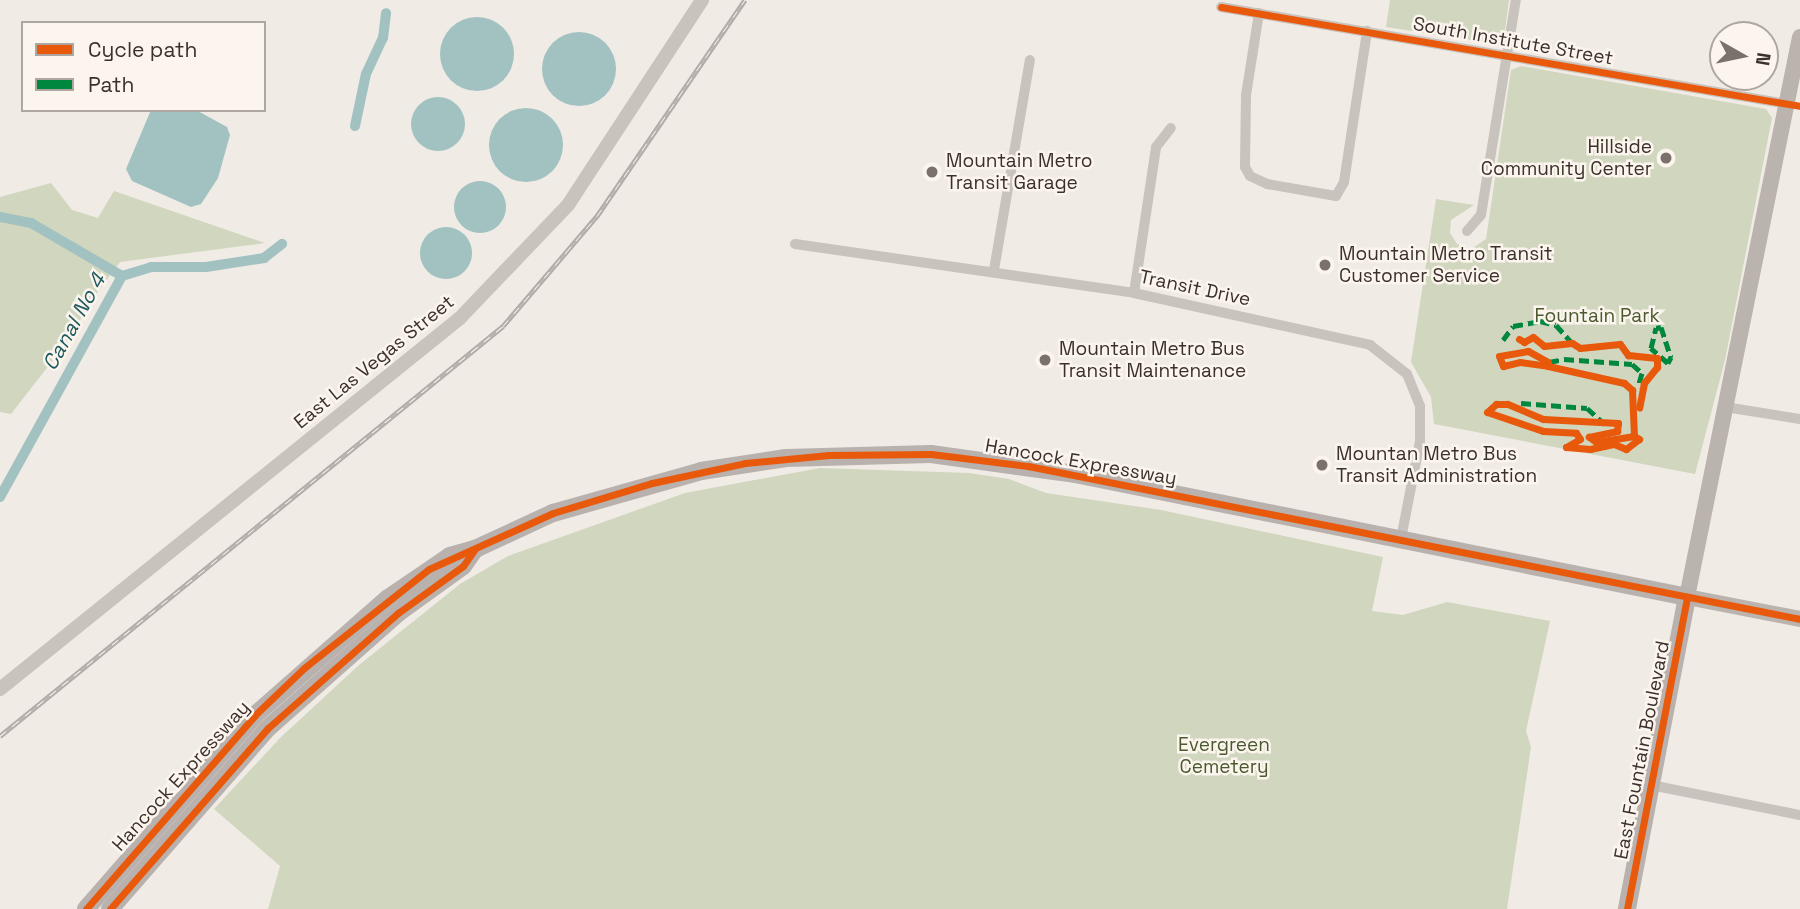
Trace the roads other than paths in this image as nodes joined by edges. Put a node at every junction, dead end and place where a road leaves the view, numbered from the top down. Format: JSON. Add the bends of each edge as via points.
{"nodes":[{"id":1,"x":702,"y":0,"type":"edge"},
{"id":2,"x":1516,"y":0,"type":"edge"},
{"id":3,"x":1221,"y":7,"type":"dead end"},
{"id":4,"x":1259,"y":13,"type":"junction"},
{"id":5,"x":1367,"y":32,"type":"junction"},
{"id":6,"x":1800,"y":37,"type":"edge"},
{"id":7,"x":1507,"y":55,"type":"junction"},
{"id":8,"x":1030,"y":60,"type":"dead end"},
{"id":9,"x":1794,"y":105,"type":"edge"},
{"id":10,"x":1171,"y":128,"type":"dead end"},
{"id":11,"x":1467,"y":231,"type":"dead end"},
{"id":12,"x":795,"y":244,"type":"dead end"},
{"id":13,"x":994,"y":270,"type":"junction"},
{"id":14,"x":1134,"y":293,"type":"junction"},
{"id":15,"x":1725,"y":407,"type":"junction"},
{"id":16,"x":1800,"y":419,"type":"edge"},
{"id":17,"x":1401,"y":539,"type":"junction"},
{"id":18,"x":475,"y":549,"type":"junction"},
{"id":19,"x":1687,"y":597,"type":"junction"},
{"id":20,"x":1800,"y":619,"type":"edge"},
{"id":21,"x":0,"y":688,"type":"edge"},
{"id":22,"x":1651,"y":785,"type":"junction"},
{"id":23,"x":1800,"y":815,"type":"edge"},
{"id":24,"x":86,"y":909,"type":"edge"},
{"id":25,"x":110,"y":909,"type":"edge"},
{"id":26,"x":1627,"y":909,"type":"edge"}],
"edges":[{"from":1,"to":21,"type":"street","name":"East Las Vegas Street","via":[[568,205],[460,318]]},
{"from":2,"to":7,"type":"street"},
{"from":3,"to":4,"type":"street","name":"South Institute Street"},
{"from":4,"to":5,"type":"street","name":"South Institute Street"},
{"from":4,"to":5,"type":"street","via":[[1246,95],[1245,167],[1250,176],[1267,184],[1336,196],[1343,182]]},
{"from":5,"to":7,"type":"street","name":"South Institute Street"},
{"from":6,"to":9,"type":"main road","name":"East Fountain Boulevard"},
{"from":7,"to":9,"type":"street","name":"South Institute Street"},
{"from":7,"to":11,"type":"street","via":[[1481,215]]},
{"from":8,"to":13,"type":"street"},
{"from":9,"to":15,"type":"main road","name":"East Fountain Boulevard"},
{"from":10,"to":14,"type":"street","via":[[1156,147]]},
{"from":12,"to":13,"type":"street","name":"Transit Drive","via":[[970,272]]},
{"from":13,"to":14,"type":"street","name":"Transit Drive"},
{"from":14,"to":17,"type":"street","name":"Transit Drive","via":[[1354,340],[1397,362],[1415,389],[1422,423]]},
{"from":15,"to":16,"type":"street"},
{"from":15,"to":19,"type":"main road","name":"East Fountain Boulevard"},
{"from":17,"to":18,"type":"main road","name":"Hancock Expressway","via":[[1028,466],[931,454],[745,463],[652,483],[553,513]]},
{"from":17,"to":19,"type":"main road","name":"Hancock Expressway"},
{"from":18,"to":24,"type":"main road","name":"Hancock Expressway","via":[[450,556],[429,569],[304,668],[203,771]]},
{"from":18,"to":25,"type":"main road","name":"Hancock Expressway","via":[[463,566],[389,620],[268,728]]},
{"from":19,"to":20,"type":"main road"},
{"from":19,"to":22,"type":"main road","name":"East Fountain Boulevard"},
{"from":22,"to":23,"type":"street"},
{"from":22,"to":26,"type":"main road","name":"East Fountain Boulevard"}]}
